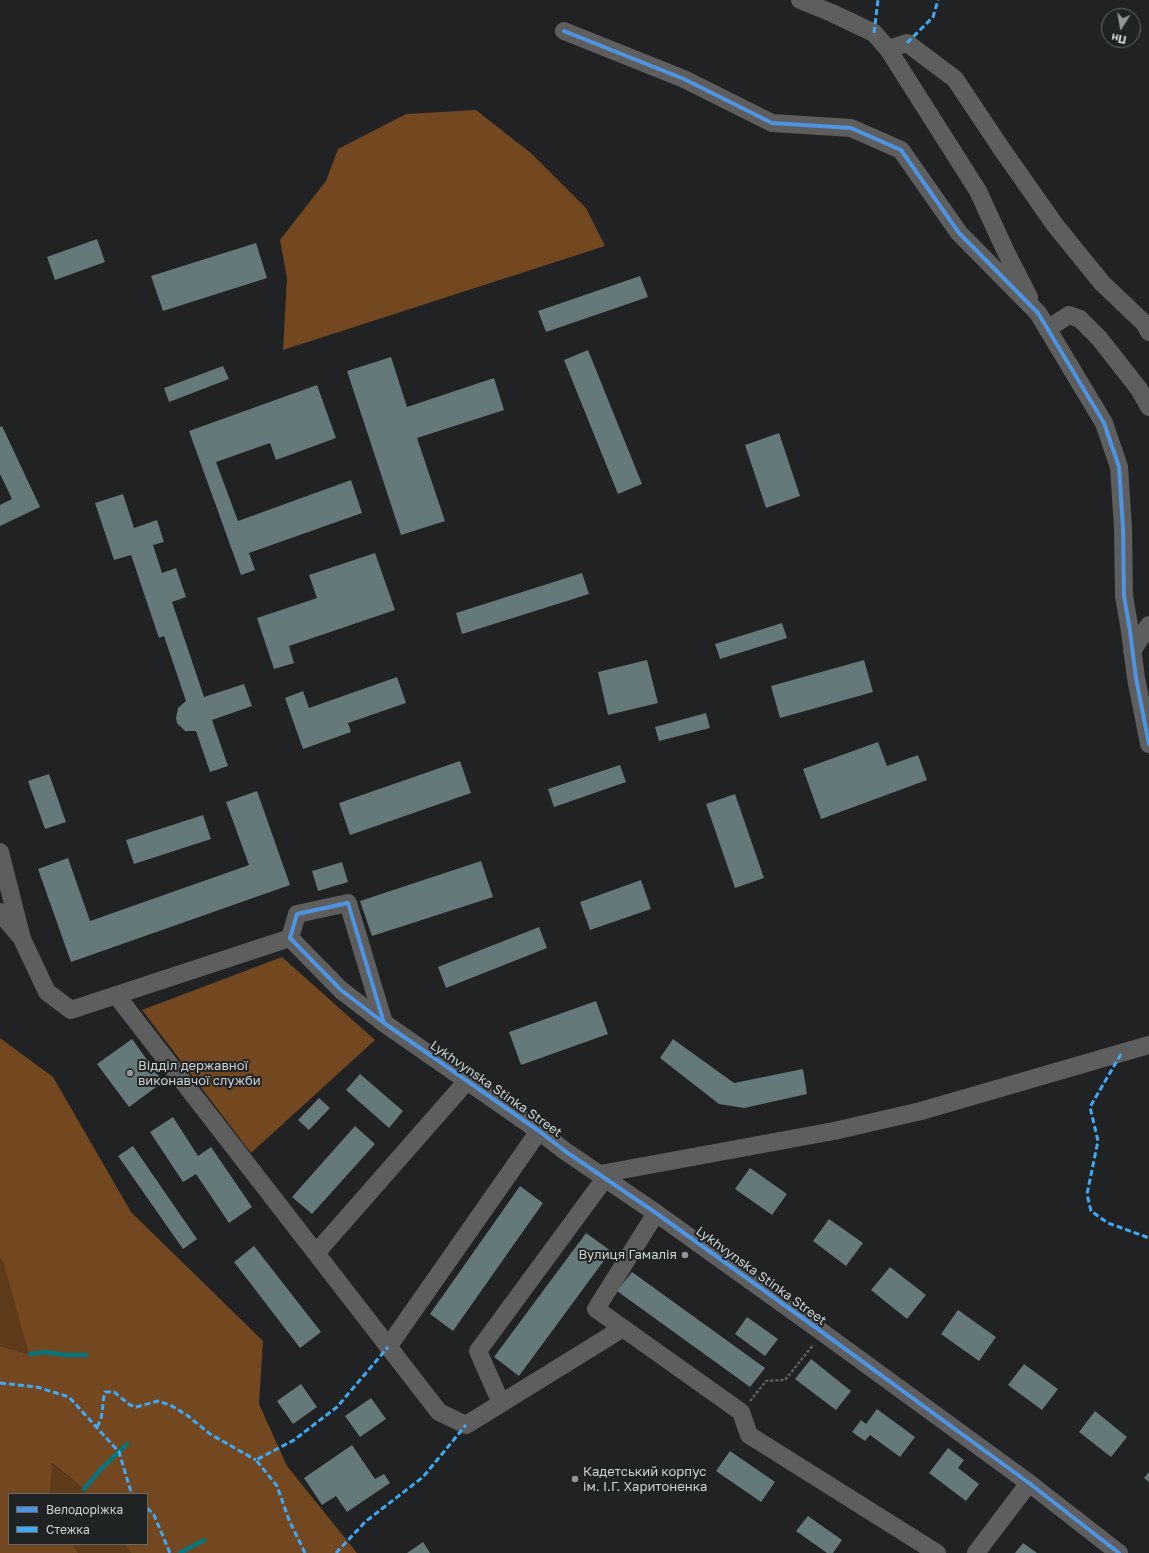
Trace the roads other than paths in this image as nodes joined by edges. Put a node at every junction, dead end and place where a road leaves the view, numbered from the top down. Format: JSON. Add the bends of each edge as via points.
{"nodes":[{"id":1,"x":800,"y":0,"type":"edge"},
{"id":2,"x":564,"y":31,"type":"dead end"},
{"id":3,"x":888,"y":49,"type":"junction"},
{"id":4,"x":1038,"y":313,"type":"junction"},
{"id":5,"x":1047,"y":329,"type":"junction"},
{"id":6,"x":1149,"y":332,"type":"edge"},
{"id":7,"x":1149,"y":407,"type":"edge"},
{"id":8,"x":1149,"y":625,"type":"edge"},
{"id":9,"x":1132,"y":650,"type":"junction"},
{"id":10,"x":1149,"y":744,"type":"edge"},
{"id":11,"x":0,"y":852,"type":"edge"},
{"id":12,"x":0,"y":912,"type":"edge"},
{"id":13,"x":290,"y":938,"type":"junction"},
{"id":14,"x":22,"y":939,"type":"junction"},
{"id":15,"x":116,"y":995,"type":"junction"},
{"id":16,"x":384,"y":1023,"type":"junction"},
{"id":17,"x":1149,"y":1045,"type":"edge"},
{"id":18,"x":467,"y":1081,"type":"junction"},
{"id":19,"x":539,"y":1131,"type":"junction"},
{"id":20,"x":603,"y":1176,"type":"junction"},
{"id":21,"x":656,"y":1213,"type":"junction"},
{"id":22,"x":316,"y":1253,"type":"junction"},
{"id":23,"x":622,"y":1328,"type":"junction"},
{"id":24,"x":388,"y":1347,"type":"junction"},
{"id":25,"x":502,"y":1403,"type":"junction"},
{"id":26,"x":1029,"y":1483,"type":"junction"},
{"id":27,"x":1100,"y":1547,"type":"edge"},
{"id":28,"x":937,"y":1553,"type":"edge"},
{"id":29,"x":976,"y":1553,"type":"edge"},
{"id":30,"x":1120,"y":1553,"type":"edge"}],
"edges":[{"from":1,"to":3,"type":"street","via":[[874,33]]},
{"from":2,"to":4,"type":"street","via":[[684,79],[772,123],[851,128],[901,150],[959,233]]},
{"from":3,"to":4,"type":"street","via":[[978,191]]},
{"from":3,"to":6,"type":"street","via":[[907,43],[956,78],[1055,225],[1102,283],[1144,323]]},
{"from":4,"to":5,"type":"street"},
{"from":5,"to":7,"type":"street","via":[[1069,315],[1080,319],[1099,338],[1139,389]]},
{"from":5,"to":9,"type":"street","via":[[1104,423],[1119,467],[1124,596]]},
{"from":8,"to":9,"type":"street"},
{"from":9,"to":10,"type":"street"},
{"from":11,"to":14,"type":"street"},
{"from":12,"to":14,"type":"street"},
{"from":13,"to":15,"type":"street"},
{"from":13,"to":16,"type":"street","name":"Lykhvynska Stinka Street","via":[[341,990]]},
{"from":13,"to":16,"type":"street","via":[[297,914],[348,904]]},
{"from":14,"to":15,"type":"street","via":[[47,992],[71,1010]]},
{"from":15,"to":22,"type":"street"},
{"from":16,"to":18,"type":"street","name":"Lykhvynska Stinka Street"},
{"from":17,"to":20,"type":"street","via":[[921,1111]]},
{"from":18,"to":19,"type":"street","name":"Lykhvynska Stinka Street"},
{"from":18,"to":22,"type":"street"},
{"from":19,"to":20,"type":"street","name":"Lykhvynska Stinka Street"},
{"from":19,"to":24,"type":"street"},
{"from":20,"to":21,"type":"street","name":"Lykhvynska Stinka Street"},
{"from":20,"to":25,"type":"street","via":[[478,1351]]},
{"from":21,"to":23,"type":"street","via":[[596,1308]]},
{"from":21,"to":26,"type":"street","name":"Lykhvynska Stinka Street"},
{"from":22,"to":24,"type":"street"},
{"from":23,"to":25,"type":"street"},
{"from":23,"to":28,"type":"street","via":[[741,1412],[749,1435]]},
{"from":24,"to":25,"type":"street","via":[[439,1412],[459,1422],[466,1425]]},
{"from":26,"to":27,"type":"street","name":"Lykhvynska Stinka Street"},
{"from":26,"to":29,"type":"street"},
{"from":27,"to":30,"type":"street","name":"Lykhvynska Stinka Street"}]}
